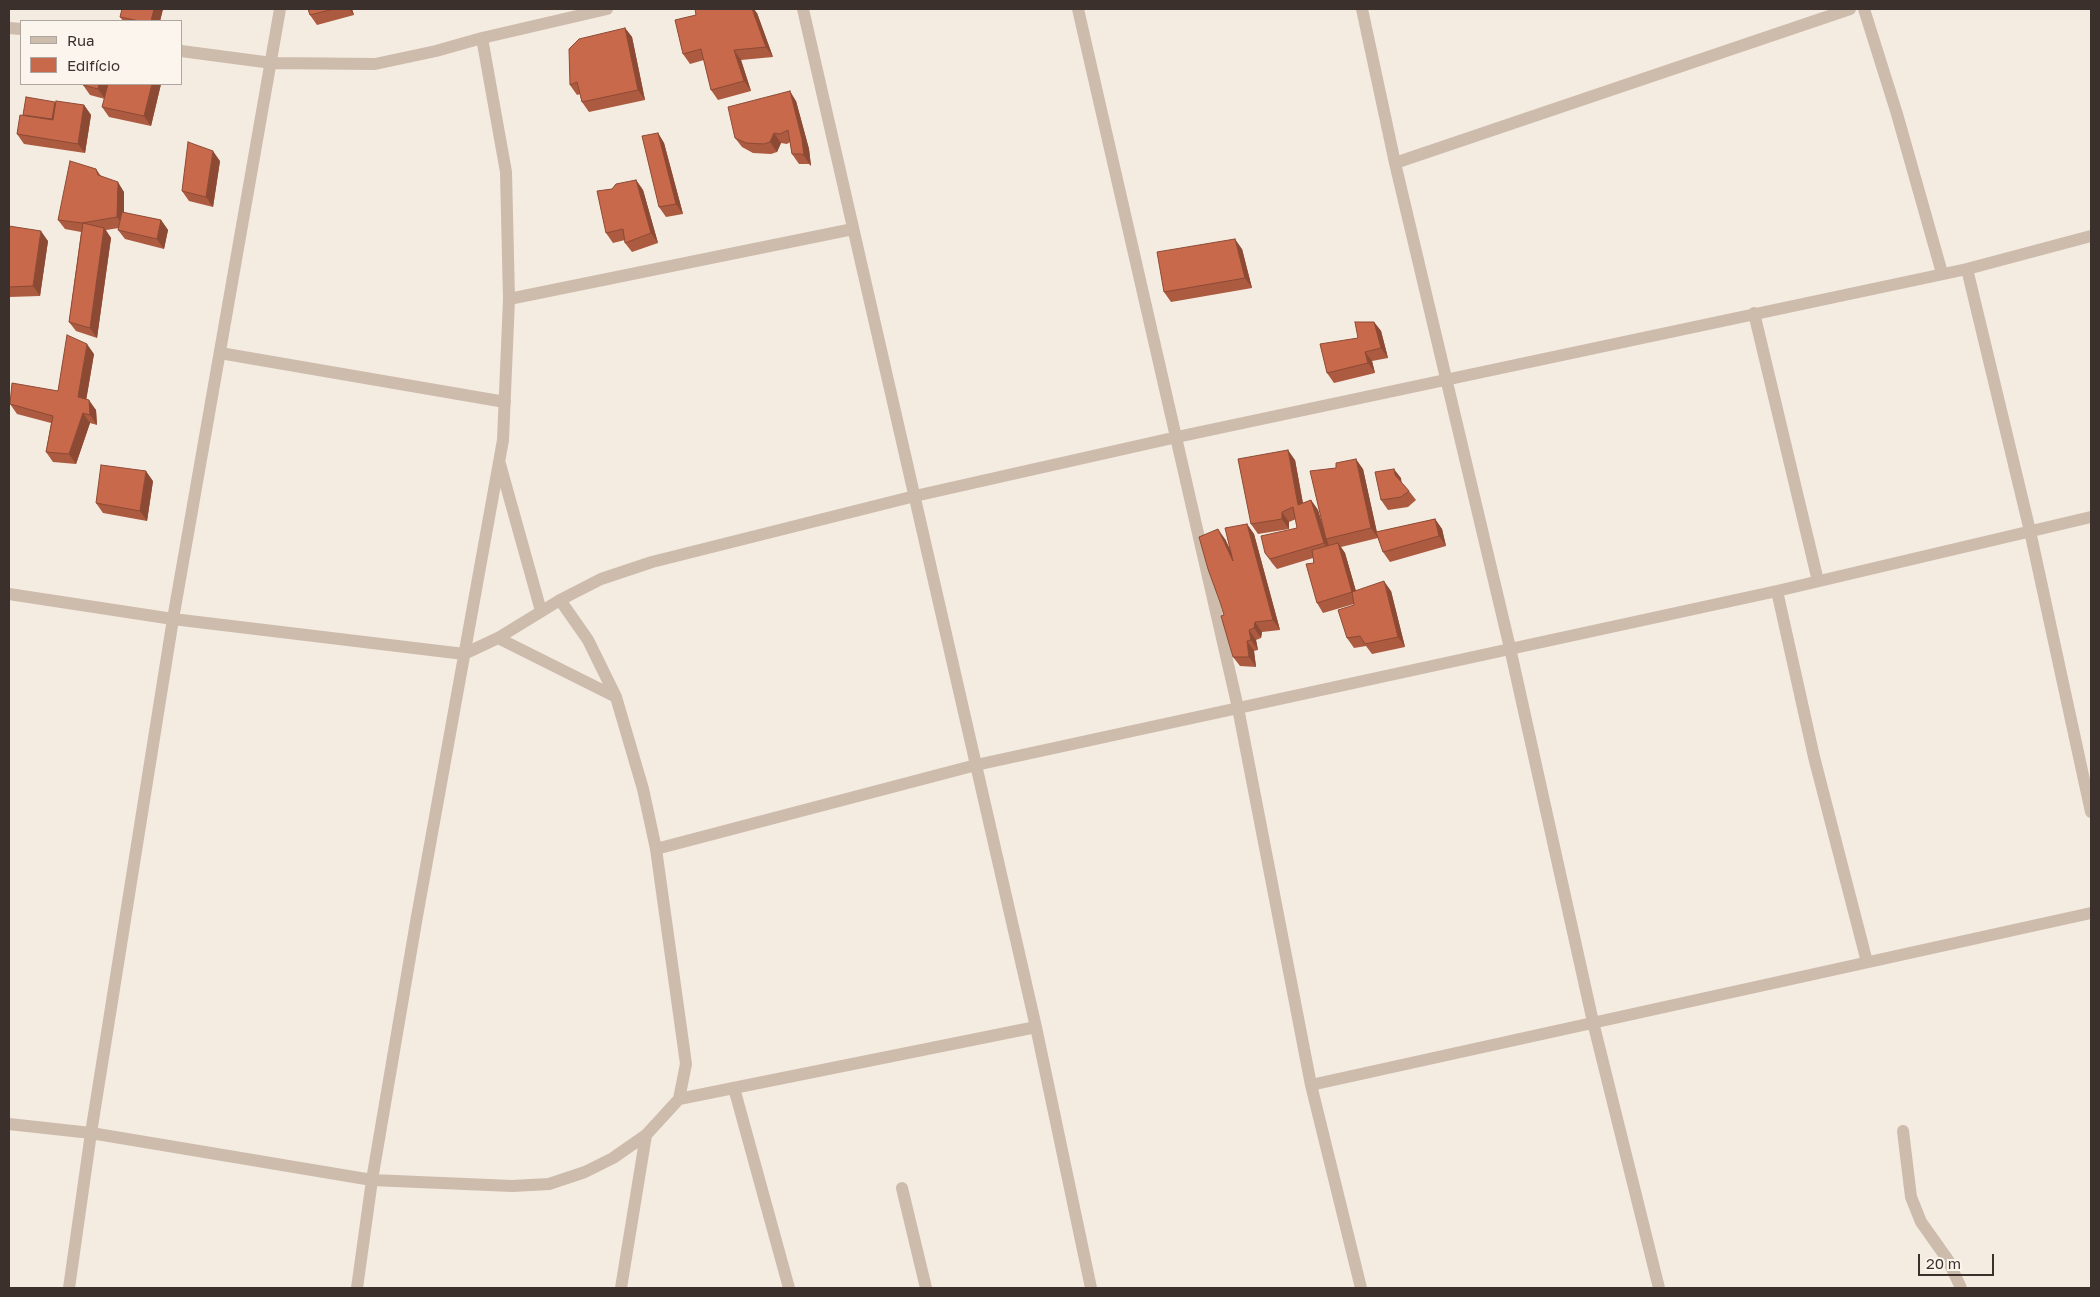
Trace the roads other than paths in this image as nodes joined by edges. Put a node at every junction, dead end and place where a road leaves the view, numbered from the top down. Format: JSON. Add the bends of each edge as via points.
{"nodes":[{"id":1,"x":280,"y":9,"type":"edge"},
{"id":2,"x":608,"y":9,"type":"edge"},
{"id":3,"x":803,"y":9,"type":"edge"},
{"id":4,"x":1078,"y":9,"type":"edge"},
{"id":5,"x":1362,"y":9,"type":"edge"},
{"id":6,"x":1850,"y":9,"type":"edge"},
{"id":7,"x":1864,"y":9,"type":"edge"},
{"id":8,"x":482,"y":38,"type":"junction"},
{"id":9,"x":182,"y":51,"type":"edge"},
{"id":10,"x":272,"y":63,"type":"junction"},
{"id":11,"x":1395,"y":163,"type":"junction"},
{"id":12,"x":853,"y":229,"type":"junction"},
{"id":13,"x":2091,"y":236,"type":"edge"},
{"id":14,"x":1967,"y":269,"type":"junction"},
{"id":15,"x":1942,"y":273,"type":"junction"},
{"id":16,"x":509,"y":300,"type":"junction"},
{"id":17,"x":1754,"y":314,"type":"junction"},
{"id":18,"x":220,"y":353,"type":"junction"},
{"id":19,"x":1447,"y":379,"type":"junction"},
{"id":20,"x":505,"y":402,"type":"junction"},
{"id":21,"x":1177,"y":437,"type":"junction"},
{"id":22,"x":499,"y":462,"type":"junction"},
{"id":23,"x":915,"y":496,"type":"junction"},
{"id":24,"x":2091,"y":517,"type":"edge"},
{"id":25,"x":2030,"y":531,"type":"junction"},
{"id":26,"x":1818,"y":581,"type":"junction"},
{"id":27,"x":1777,"y":591,"type":"junction"},
{"id":28,"x":9,"y":594,"type":"edge"},
{"id":29,"x":560,"y":600,"type":"junction"},
{"id":30,"x":541,"y":611,"type":"junction"},
{"id":31,"x":173,"y":619,"type":"junction"},
{"id":32,"x":498,"y":638,"type":"junction"},
{"id":33,"x":1510,"y":648,"type":"junction"},
{"id":34,"x":464,"y":654,"type":"junction"},
{"id":35,"x":616,"y":697,"type":"junction"},
{"id":36,"x":1238,"y":708,"type":"junction"},
{"id":37,"x":976,"y":765,"type":"junction"},
{"id":38,"x":2091,"y":812,"type":"edge"},
{"id":39,"x":656,"y":849,"type":"junction"},
{"id":40,"x":2091,"y":913,"type":"edge"},
{"id":41,"x":1867,"y":962,"type":"junction"},
{"id":42,"x":1593,"y":1022,"type":"junction"},
{"id":43,"x":1036,"y":1027,"type":"junction"},
{"id":44,"x":1311,"y":1085,"type":"junction"},
{"id":45,"x":734,"y":1088,"type":"junction"},
{"id":46,"x":679,"y":1099,"type":"junction"},
{"id":47,"x":9,"y":1124,"type":"edge"},
{"id":48,"x":1903,"y":1131,"type":"dead end"},
{"id":49,"x":91,"y":1133,"type":"junction"},
{"id":50,"x":646,"y":1135,"type":"junction"},
{"id":51,"x":372,"y":1180,"type":"junction"},
{"id":52,"x":902,"y":1188,"type":"dead end"},
{"id":53,"x":69,"y":1288,"type":"edge"},
{"id":54,"x":357,"y":1288,"type":"edge"},
{"id":55,"x":621,"y":1288,"type":"edge"},
{"id":56,"x":788,"y":1288,"type":"edge"},
{"id":57,"x":926,"y":1288,"type":"edge"},
{"id":58,"x":1091,"y":1288,"type":"edge"},
{"id":59,"x":1361,"y":1288,"type":"edge"},
{"id":60,"x":1659,"y":1288,"type":"edge"},
{"id":61,"x":1961,"y":1288,"type":"edge"}],
"edges":[{"from":1,"to":10,"type":"street"},
{"from":2,"to":8,"type":"street"},
{"from":3,"to":12,"type":"street"},
{"from":4,"to":21,"type":"street"},
{"from":5,"to":11,"type":"street"},
{"from":6,"to":11,"type":"street"},
{"from":7,"to":15,"type":"street"},
{"from":8,"to":10,"type":"street","via":[[436,52],[375,64]]},
{"from":8,"to":16,"type":"street","via":[[506,172]]},
{"from":9,"to":10,"type":"street"},
{"from":10,"to":18,"type":"street"},
{"from":11,"to":19,"type":"street"},
{"from":12,"to":16,"type":"street"},
{"from":12,"to":23,"type":"street"},
{"from":13,"to":14,"type":"street"},
{"from":14,"to":15,"type":"street"},
{"from":14,"to":25,"type":"street"},
{"from":15,"to":17,"type":"street"},
{"from":16,"to":20,"type":"street"},
{"from":17,"to":19,"type":"street"},
{"from":17,"to":26,"type":"street"},
{"from":18,"to":20,"type":"street"},
{"from":18,"to":31,"type":"street"},
{"from":19,"to":21,"type":"street"},
{"from":19,"to":33,"type":"street"},
{"from":20,"to":22,"type":"street"},
{"from":21,"to":23,"type":"street"},
{"from":21,"to":36,"type":"street"},
{"from":22,"to":30,"type":"street"},
{"from":22,"to":34,"type":"street"},
{"from":23,"to":29,"type":"street","via":[[652,562],[600,578]]},
{"from":23,"to":37,"type":"street"},
{"from":24,"to":25,"type":"street"},
{"from":25,"to":26,"type":"street"},
{"from":25,"to":38,"type":"street"},
{"from":26,"to":27,"type":"street"},
{"from":27,"to":33,"type":"street"},
{"from":27,"to":41,"type":"street","via":[[1814,757]]},
{"from":28,"to":31,"type":"street"},
{"from":29,"to":30,"type":"street"},
{"from":29,"to":35,"type":"street","via":[[588,640]]},
{"from":30,"to":32,"type":"street"},
{"from":31,"to":34,"type":"street"},
{"from":31,"to":49,"type":"street"},
{"from":32,"to":34,"type":"street"},
{"from":32,"to":35,"type":"street"},
{"from":33,"to":36,"type":"street"},
{"from":33,"to":42,"type":"street"},
{"from":34,"to":51,"type":"street"},
{"from":35,"to":39,"type":"street","via":[[643,789]]},
{"from":36,"to":37,"type":"street"},
{"from":36,"to":44,"type":"street"},
{"from":37,"to":39,"type":"street"},
{"from":37,"to":43,"type":"street"},
{"from":39,"to":46,"type":"street","via":[[686,1064]]},
{"from":40,"to":41,"type":"street"},
{"from":41,"to":42,"type":"street"},
{"from":42,"to":44,"type":"street"},
{"from":42,"to":60,"type":"street"},
{"from":43,"to":45,"type":"street"},
{"from":43,"to":58,"type":"street"},
{"from":44,"to":59,"type":"street"},
{"from":45,"to":46,"type":"street"},
{"from":45,"to":56,"type":"street"},
{"from":46,"to":50,"type":"street"},
{"from":47,"to":49,"type":"street"},
{"from":48,"to":61,"type":"street","via":[[1911,1197],[1921,1222],[1948,1260]]},
{"from":49,"to":51,"type":"street"},
{"from":49,"to":53,"type":"street"},
{"from":50,"to":51,"type":"street","via":[[613,1158],[549,1184],[512,1186]]},
{"from":50,"to":55,"type":"street"},
{"from":51,"to":54,"type":"street"},
{"from":52,"to":57,"type":"street"}]}
